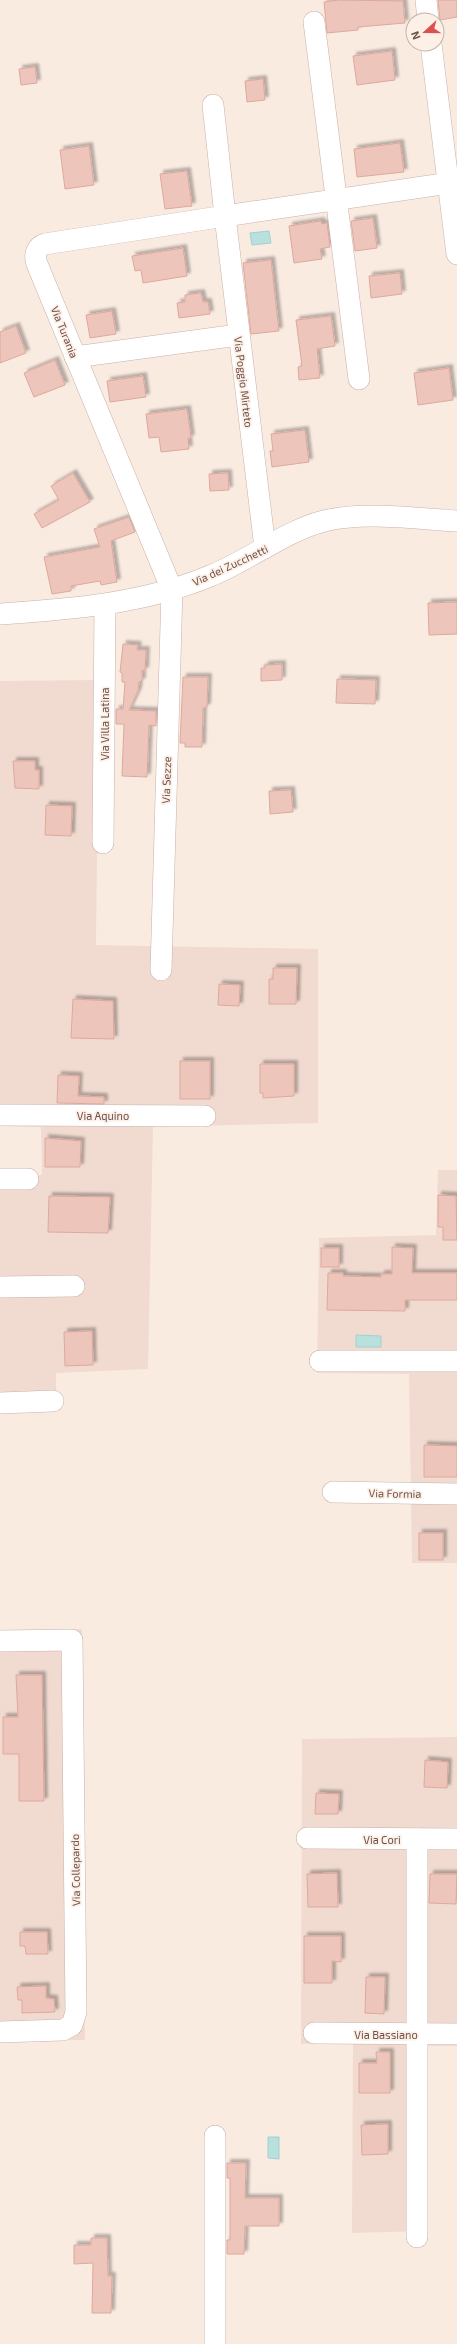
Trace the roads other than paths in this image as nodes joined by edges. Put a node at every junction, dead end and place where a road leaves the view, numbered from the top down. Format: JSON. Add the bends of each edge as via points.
{"nodes":[{"id":1,"x":426,"y":0,"type":"edge"},
{"id":2,"x":427,"y":12,"type":"edge"},
{"id":3,"x":314,"y":22,"type":"dead end"},
{"id":4,"x":432,"y":52,"type":"edge"},
{"id":5,"x":213,"y":105,"type":"dead end"},
{"id":6,"x":453,"y":183,"type":"edge"},
{"id":7,"x":338,"y":200,"type":"junction"},
{"id":8,"x":225,"y":216,"type":"junction"},
{"id":9,"x":457,"y":254,"type":"edge"},
{"id":10,"x":238,"y":335,"type":"junction"},
{"id":11,"x":75,"y":357,"type":"junction"},
{"id":12,"x":359,"y":379,"type":"dead end"},
{"id":13,"x":457,"y":521,"type":"edge"},
{"id":14,"x":265,"y":548,"type":"junction"},
{"id":15,"x":172,"y":590,"type":"junction"},
{"id":16,"x":105,"y":605,"type":"junction"},
{"id":17,"x":0,"y":614,"type":"edge"},
{"id":18,"x":103,"y":843,"type":"dead end"},
{"id":19,"x":161,"y":970,"type":"dead end"},
{"id":20,"x":0,"y":1115,"type":"edge"},
{"id":21,"x":205,"y":1116,"type":"dead end"},
{"id":22,"x":0,"y":1179,"type":"edge"},
{"id":23,"x":28,"y":1180,"type":"dead end"},
{"id":24,"x":74,"y":1286,"type":"dead end"},
{"id":25,"x":0,"y":1287,"type":"edge"},
{"id":26,"x":320,"y":1360,"type":"dead end"},
{"id":27,"x":457,"y":1360,"type":"edge"},
{"id":28,"x":53,"y":1401,"type":"dead end"},
{"id":29,"x":0,"y":1403,"type":"edge"},
{"id":30,"x":333,"y":1492,"type":"dead end"},
{"id":31,"x":457,"y":1494,"type":"edge"},
{"id":32,"x":0,"y":1641,"type":"edge"},
{"id":33,"x":307,"y":1838,"type":"dead end"},
{"id":34,"x":417,"y":1839,"type":"junction"},
{"id":35,"x":457,"y":1839,"type":"edge"},
{"id":36,"x":0,"y":2032,"type":"edge"},
{"id":37,"x":314,"y":2033,"type":"dead end"},
{"id":38,"x":418,"y":2034,"type":"junction"},
{"id":39,"x":457,"y":2034,"type":"edge"},
{"id":40,"x":215,"y":2136,"type":"dead end"},
{"id":41,"x":418,"y":2236,"type":"dead end"},
{"id":42,"x":215,"y":2344,"type":"edge"}],
"edges":[{"from":1,"to":2,"type":"street"},
{"from":3,"to":7,"type":"street"},
{"from":4,"to":6,"type":"street"},
{"from":5,"to":8,"type":"street","name":"Via Poggio Mirteto"},
{"from":6,"to":7,"type":"street"},
{"from":6,"to":9,"type":"street"},
{"from":7,"to":8,"type":"street"},
{"from":7,"to":12,"type":"street"},
{"from":8,"to":10,"type":"street","name":"Via Poggio Mirteto"},
{"from":8,"to":11,"type":"street","name":"Via Turania","via":[[45,244],[40,247],[36,253],[37,264]]},
{"from":10,"to":11,"type":"street"},
{"from":10,"to":14,"type":"street","name":"Via Poggio Mirteto"},
{"from":11,"to":15,"type":"street","name":"Via Turania"},
{"from":13,"to":14,"type":"street","name":"Via dei Zucchetti","via":[[337,518],[312,526]]},
{"from":14,"to":15,"type":"street","name":"Via dei Zucchetti","via":[[216,574]]},
{"from":15,"to":16,"type":"street","name":"Via dei Zucchetti"},
{"from":15,"to":19,"type":"street","name":"Via Sezze"},
{"from":16,"to":17,"type":"street","name":"Via dei Zucchetti"},
{"from":16,"to":18,"type":"street","name":"Via Villa Latina"},
{"from":20,"to":21,"type":"street","name":"Via Aquino"},
{"from":22,"to":23,"type":"street"},
{"from":24,"to":25,"type":"street"},
{"from":26,"to":27,"type":"street"},
{"from":28,"to":29,"type":"street"},
{"from":30,"to":31,"type":"street","name":"Via Formia"},
{"from":32,"to":36,"type":"street","name":"Via Collepardo","via":[[72,1640],[76,2015],[72,2025],[63,2030]]},
{"from":33,"to":34,"type":"street","name":"Via Cori"},
{"from":34,"to":35,"type":"street","name":"Via Cori"},
{"from":34,"to":38,"type":"street"},
{"from":37,"to":38,"type":"street","name":"Via Bassiano"},
{"from":38,"to":39,"type":"street","name":"Via Bassiano"},
{"from":38,"to":41,"type":"street"},
{"from":40,"to":42,"type":"street"}]}
